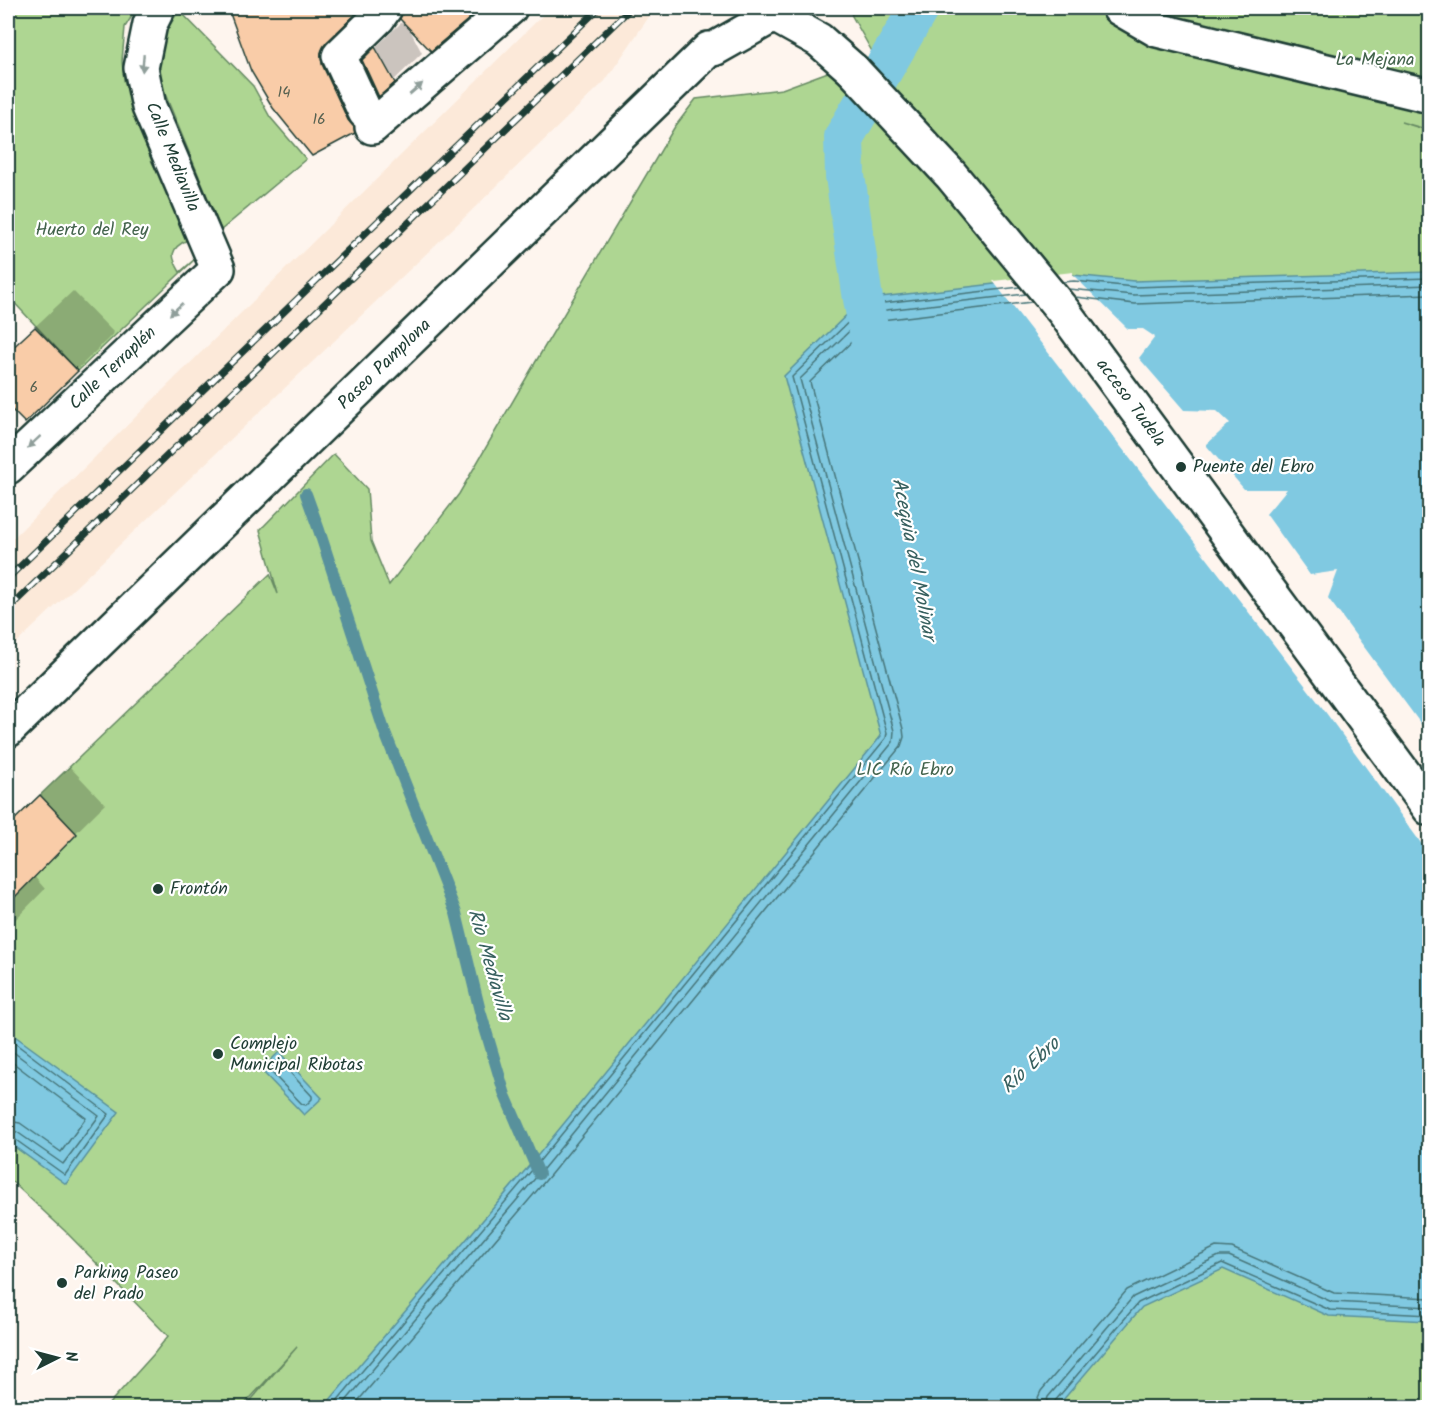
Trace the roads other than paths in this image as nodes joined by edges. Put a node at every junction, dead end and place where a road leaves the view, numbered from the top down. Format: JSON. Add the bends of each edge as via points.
{"nodes":[{"id":1,"x":158,"y":8,"type":"edge"},
{"id":2,"x":386,"y":8,"type":"edge"},
{"id":3,"x":510,"y":8,"type":"edge"},
{"id":4,"x":1119,"y":8,"type":"edge"},
{"id":5,"x":772,"y":10,"type":"edge"},
{"id":6,"x":1430,"y":96,"type":"edge"},
{"id":7,"x":218,"y":269,"type":"joint"},
{"id":8,"x":8,"y":467,"type":"edge"},
{"id":9,"x":8,"y":730,"type":"edge"},
{"id":10,"x":1430,"y":808,"type":"edge"}],
"edges":[{"from":1,"to":7,"type":"street","name":"Calle Mediavilla","one_way":true,"via":[[150,24],[141,68],[149,106]]},
{"from":2,"to":3,"type":"street","one_way":true,"via":[[339,56],[368,119]]},
{"from":4,"to":6,"type":"street","via":[[1157,30]]},
{"from":5,"to":9,"type":"street","name":"Paseo Pamplona","via":[[709,49]]},
{"from":5,"to":10,"type":"street","name":"acceso Tudela","via":[[819,40],[853,70],[951,175],[1064,312]]},
{"from":7,"to":8,"type":"street","name":"Calle Terraplén","one_way":true}]}
